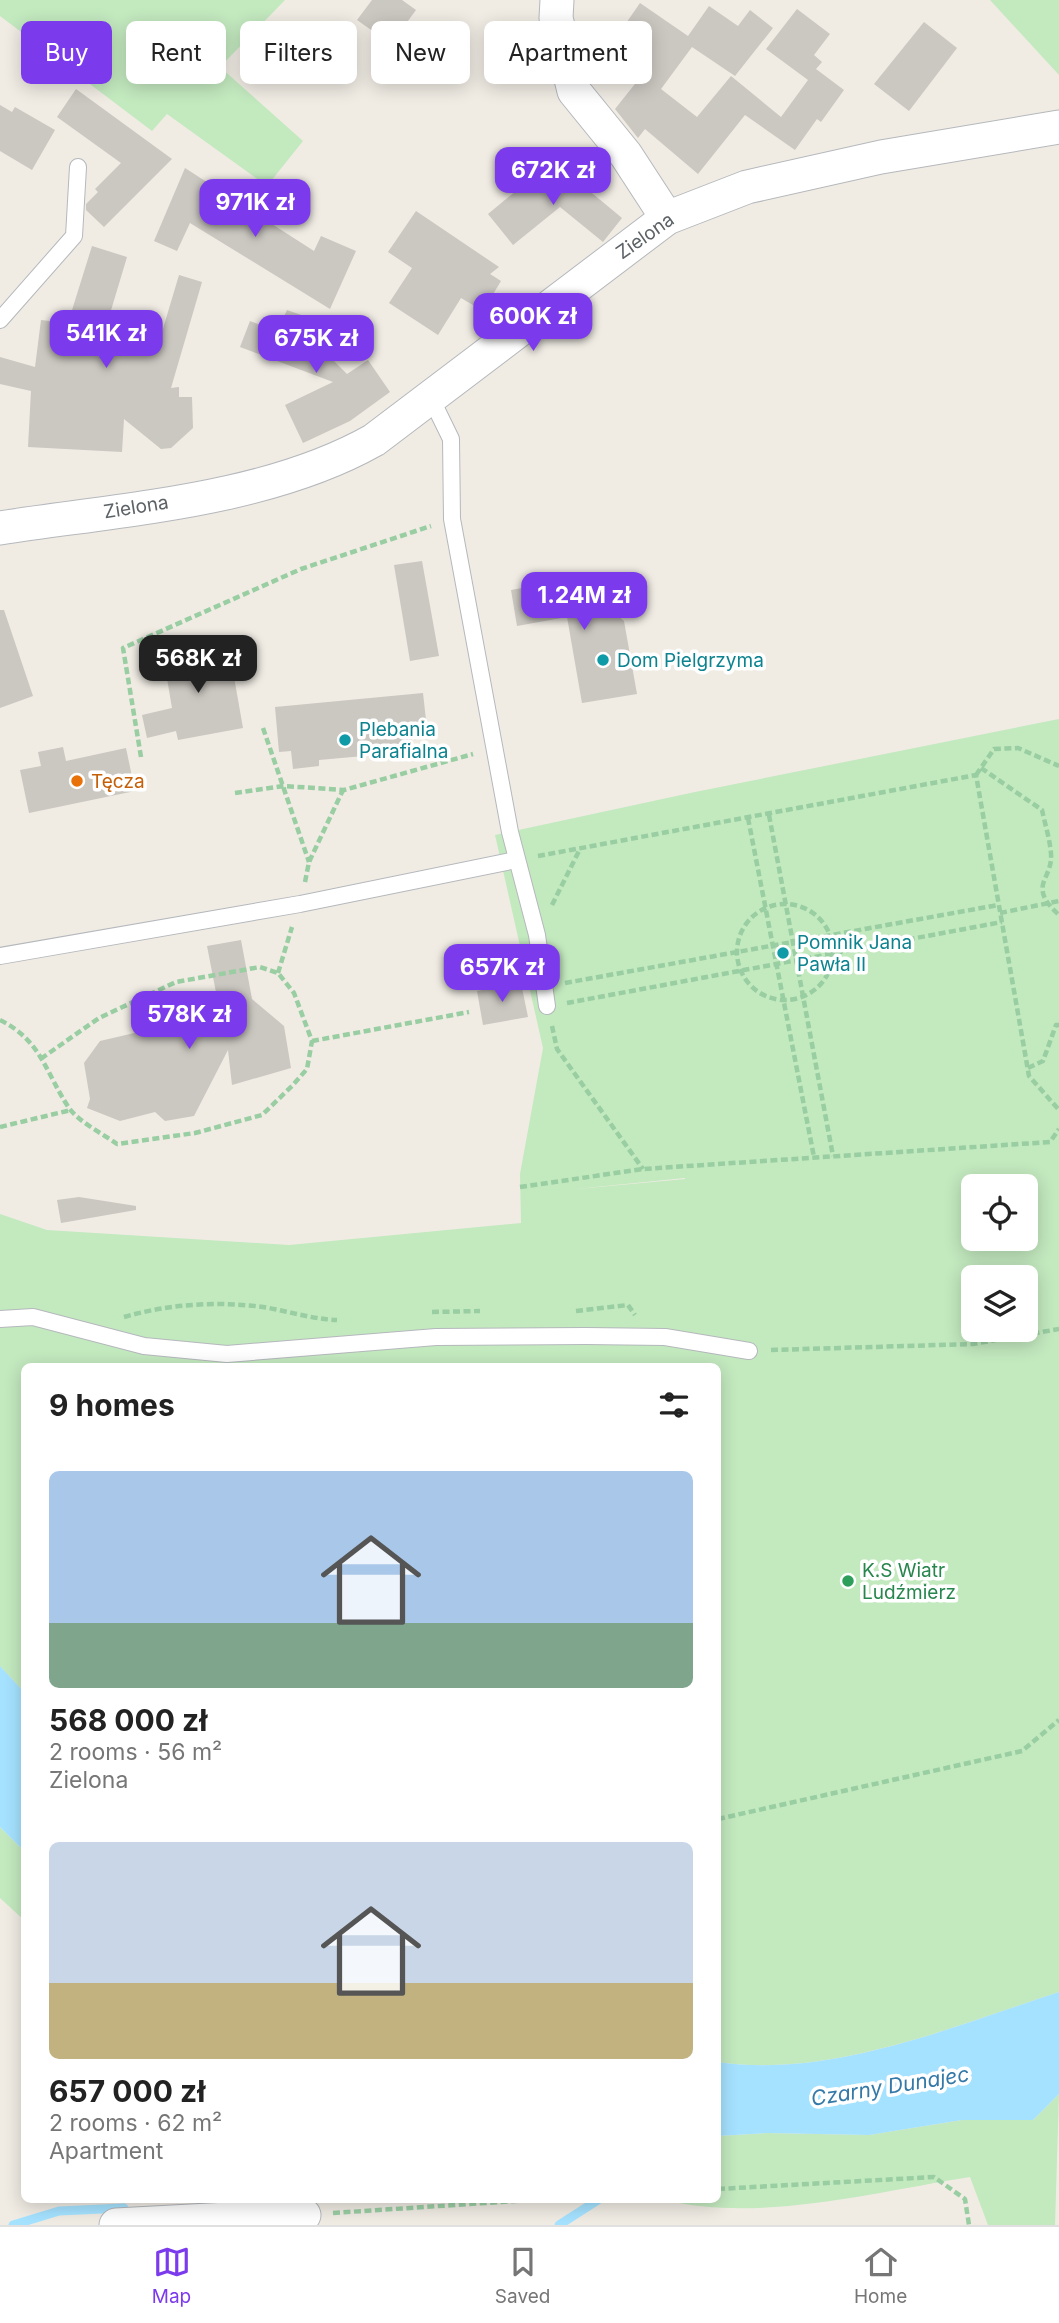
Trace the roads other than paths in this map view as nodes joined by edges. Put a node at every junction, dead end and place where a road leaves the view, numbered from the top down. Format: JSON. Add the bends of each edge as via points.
{"nodes":[{"id":1,"x":557,"y":0,"type":"edge"},
{"id":2,"x":1059,"y":127,"type":"edge"},
{"id":3,"x":78,"y":167,"type":"dead end"},
{"id":4,"x":667,"y":218,"type":"junction"},
{"id":5,"x":0,"y":320,"type":"edge"},
{"id":6,"x":430,"y":396,"type":"junction"},
{"id":7,"x":0,"y":528,"type":"edge"},
{"id":8,"x":516,"y":860,"type":"junction"},
{"id":9,"x":0,"y":956,"type":"edge"},
{"id":10,"x":547,"y":1006,"type":"road end"},
{"id":11,"x":0,"y":1319,"type":"edge"},
{"id":12,"x":749,"y":1351,"type":"road end"},
{"id":13,"x":304,"y":2215,"type":"road end"},
{"id":14,"x":117,"y":2225,"type":"edge"}],
"edges":[{"from":1,"to":4,"type":"street","via":[[556,18],[574,92],[626,155]]},
{"from":2,"to":4,"type":"street","name":"Zielona","via":[[770,181],[701,202]]},
{"from":3,"to":5,"type":"lane","via":[[74,236]]},
{"from":4,"to":6,"type":"street","name":"Zielona"},
{"from":6,"to":7,"type":"street","name":"Zielona","via":[[373,440],[336,461],[290,478],[226,493]]},
{"from":6,"to":8,"type":"lane","via":[[451,439],[452,519]]},
{"from":8,"to":9,"type":"lane","via":[[300,904]]},
{"from":8,"to":10,"type":"lane","via":[[537,935]]},
{"from":11,"to":12,"type":"lane","via":[[33,1317],[144,1346],[227,1354],[436,1338],[642,1336]]},
{"from":13,"to":14,"type":"street"}]}
